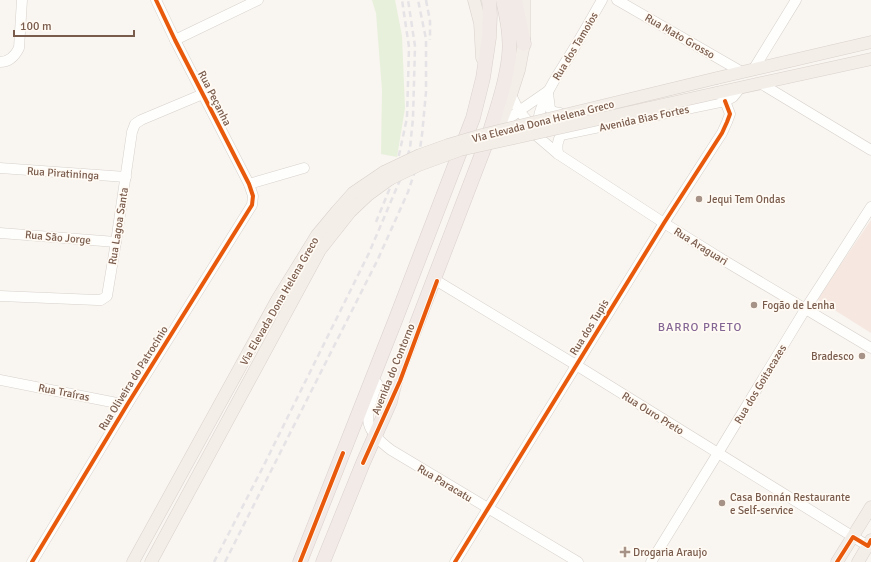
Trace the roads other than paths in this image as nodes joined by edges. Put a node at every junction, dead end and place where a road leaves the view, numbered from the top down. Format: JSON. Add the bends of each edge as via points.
{"nodes":[{"id":1,"x":22,"y":0,"type":"edge"},
{"id":2,"x":156,"y":0,"type":"edge"},
{"id":3,"x":258,"y":0,"type":"edge"},
{"id":4,"x":474,"y":0,"type":"edge"},
{"id":5,"x":489,"y":0,"type":"edge"},
{"id":6,"x":503,"y":0,"type":"edge"},
{"id":7,"x":515,"y":0,"type":"edge"},
{"id":8,"x":524,"y":0,"type":"edge"},
{"id":9,"x":602,"y":0,"type":"edge"},
{"id":10,"x":617,"y":0,"type":"edge"},
{"id":11,"x":796,"y":0,"type":"edge"},
{"id":12,"x":175,"y":40,"type":"junction"},
{"id":13,"x":871,"y":42,"type":"edge"},
{"id":14,"x":524,"y":44,"type":"junction"},
{"id":15,"x":871,"y":59,"type":"edge"},
{"id":16,"x":0,"y":62,"type":"edge"},
{"id":17,"x":743,"y":72,"type":"junction"},
{"id":18,"x":483,"y":78,"type":"junction"},
{"id":19,"x":760,"y":83,"type":"junction"},
{"id":20,"x":548,"y":91,"type":"junction"},
{"id":21,"x":203,"y":94,"type":"junction"},
{"id":22,"x":511,"y":95,"type":"junction"},
{"id":23,"x":721,"y":97,"type":"junction"},
{"id":24,"x":519,"y":111,"type":"junction"},
{"id":25,"x":560,"y":113,"type":"junction"},
{"id":26,"x":500,"y":125,"type":"junction"},
{"id":27,"x":537,"y":136,"type":"junction"},
{"id":28,"x":561,"y":136,"type":"junction"},
{"id":29,"x":871,"y":150,"type":"edge"},
{"id":30,"x":558,"y":154,"type":"junction"},
{"id":31,"x":0,"y":168,"type":"edge"},
{"id":32,"x":304,"y":168,"type":"dead end"},
{"id":33,"x":387,"y":175,"type":"junction"},
{"id":34,"x":126,"y":177,"type":"junction"},
{"id":35,"x":249,"y":184,"type":"junction"},
{"id":36,"x":252,"y":205,"type":"joint"},
{"id":37,"x":871,"y":207,"type":"edge"},
{"id":38,"x":664,"y":223,"type":"junction"},
{"id":39,"x":0,"y":233,"type":"edge"},
{"id":40,"x":116,"y":242,"type":"junction"},
{"id":41,"x":437,"y":282,"type":"junction"},
{"id":42,"x":0,"y":296,"type":"edge"},
{"id":43,"x":806,"y":308,"type":"junction"},
{"id":44,"x":871,"y":348,"type":"edge"},
{"id":45,"x":576,"y":365,"type":"junction"},
{"id":46,"x":375,"y":370,"type":"junction"},
{"id":47,"x":0,"y":380,"type":"edge"},
{"id":48,"x":390,"y":402,"type":"junction"},
{"id":49,"x":127,"y":404,"type":"junction"},
{"id":50,"x":374,"y":436,"type":"junction"},
{"id":51,"x":718,"y":454,"type":"junction"},
{"id":52,"x":871,"y":507,"type":"edge"},
{"id":53,"x":488,"y":509,"type":"junction"},
{"id":54,"x":853,"y":537,"type":"junction"},
{"id":55,"x":866,"y":551,"type":"edge"},
{"id":56,"x":32,"y":562,"type":"edge"},
{"id":57,"x":133,"y":562,"type":"edge"},
{"id":58,"x":151,"y":562,"type":"edge"},
{"id":59,"x":300,"y":562,"type":"edge"},
{"id":60,"x":323,"y":562,"type":"edge"},
{"id":61,"x":455,"y":562,"type":"edge"},
{"id":62,"x":578,"y":562,"type":"edge"},
{"id":63,"x":651,"y":562,"type":"edge"},
{"id":64,"x":837,"y":562,"type":"edge"}],
"edges":[{"from":1,"to":16,"type":"street","via":[[19,48],[16,55]]},
{"from":2,"to":12,"type":"street","name":"Rua Peçanha"},
{"from":3,"to":12,"type":"street"},
{"from":4,"to":18,"type":"main road","name":"Avenida do Contorno","via":[[480,23]]},
{"from":5,"to":18,"type":"highway","name":"Avenida do Contorno","via":[[489,38]]},
{"from":6,"to":48,"type":"highway","name":"Avenida do Contorno","via":[[509,56],[497,110],[396,378]]},
{"from":7,"to":14,"type":"highway"},
{"from":8,"to":14,"type":"main road","name":"Avenida do Contorno"},
{"from":9,"to":20,"type":"street","name":"Rua dos Tamoios"},
{"from":10,"to":17,"type":"street","name":"Rua Mato Grosso"},
{"from":11,"to":17,"type":"street"},
{"from":12,"to":21,"type":"street","name":"Rua Peçanha"},
{"from":13,"to":17,"type":"main road"},
{"from":14,"to":22,"type":"main road","name":"Avenida do Contorno"},
{"from":15,"to":19,"type":"main road","name":"Avenida Bias Fortes"},
{"from":17,"to":25,"type":"street","via":[[725,71]]},
{"from":17,"to":33,"type":"main road","name":"Via Elevada Dona Helena Greco","bridge":true,"via":[[482,135],[420,155]]},
{"from":18,"to":46,"type":"highway","name":"Avenida do Contorno","via":[[473,118]]},
{"from":19,"to":23,"type":"main road","name":"Avenida Bias Fortes"},
{"from":19,"to":29,"type":"street"},
{"from":20,"to":24,"type":"street","name":"Rua dos Tamoios"},
{"from":20,"to":25,"type":"street","name":"Rua dos Tamoios","via":[[550,109]]},
{"from":20,"to":27,"type":"street","name":"Rua dos Tamoios","via":[[539,116]]},
{"from":21,"to":34,"type":"street","name":"Rua Lagoa Santa","via":[[135,124]]},
{"from":21,"to":35,"type":"street","name":"Rua Peçanha"},
{"from":22,"to":24,"type":"street","name":"Rua Araguari"},
{"from":22,"to":26,"type":"main road","name":"Avenida do Contorno"},
{"from":23,"to":28,"type":"street","name":"Avenida Bias Fortes"},
{"from":23,"to":33,"type":"main road","name":"Via Elevada Dona Helena Greco","bridge":true,"via":[[460,150]]},
{"from":23,"to":38,"type":"street","name":"Rua dos Tupis","via":[[730,114],[722,133]]},
{"from":24,"to":26,"type":"street","name":"Rua dos Tamoios"},
{"from":24,"to":27,"type":"street","name":"Rua Araguari"},
{"from":25,"to":28,"type":"street","via":[[555,124]]},
{"from":26,"to":41,"type":"main road","name":"Avenida do Contorno"},
{"from":27,"to":30,"type":"street","name":"Rua Araguari"},
{"from":28,"to":30,"type":"street","via":[[557,146]]},
{"from":30,"to":38,"type":"street","name":"Rua Araguari"},
{"from":31,"to":34,"type":"street","name":"Rua Piratininga"},
{"from":32,"to":35,"type":"street"},
{"from":33,"to":57,"type":"main road","name":"Via Elevada Dona Helena Greco","via":[[353,193],[317,235],[277,300]]},
{"from":33,"to":58,"type":"main road","name":"Via Elevada Dona Helena Greco","via":[[350,212],[320,250]]},
{"from":34,"to":40,"type":"street","name":"Rua Lagoa Santa"},
{"from":35,"to":36,"type":"street","name":"Rua Peçanha","via":[[253,196]]},
{"from":36,"to":49,"type":"street","name":"Rua Oliveira do Patrocínio"},
{"from":37,"to":43,"type":"street","name":"Rua dos Goitacazes"},
{"from":38,"to":43,"type":"street","name":"Rua Araguari"},
{"from":38,"to":45,"type":"street","name":"Rua dos Tupis"},
{"from":39,"to":40,"type":"street","name":"Rua São Jorge"},
{"from":40,"to":42,"type":"street","name":"Rua Lagoa Santa","via":[[107,296],[101,300]]},
{"from":41,"to":45,"type":"street","name":"Rua Ouro Preto"},
{"from":41,"to":48,"type":"main road","name":"Avenida do Contorno"},
{"from":43,"to":44,"type":"street","name":"Rua Araguari"},
{"from":43,"to":51,"type":"street","name":"Rua dos Goitacazes"},
{"from":45,"to":51,"type":"street","name":"Rua Ouro Preto"},
{"from":45,"to":53,"type":"street","name":"Rua dos Tupis"},
{"from":46,"to":50,"type":"street","via":[[378,379],[367,416]]},
{"from":46,"to":59,"type":"highway","name":"Avenida do Contorno"},
{"from":47,"to":49,"type":"street","name":"Rua Traíras"},
{"from":48,"to":50,"type":"highway","name":"Avenida do Contorno"},
{"from":49,"to":56,"type":"street","name":"Rua Oliveira do Patrocínio"},
{"from":50,"to":53,"type":"street","name":"Rua Paracatu","via":[[391,450]]},
{"from":50,"to":60,"type":"highway","name":"Avenida do Contorno"},
{"from":51,"to":54,"type":"street","name":"Rua Ouro Preto"},
{"from":51,"to":63,"type":"street","name":"Rua dos Goitacazes"},
{"from":52,"to":54,"type":"main road"},
{"from":53,"to":61,"type":"street","name":"Rua dos Tupis"},
{"from":53,"to":62,"type":"street","name":"Rua Paracatu"},
{"from":54,"to":55,"type":"street","name":"Rua Ouro Preto"},
{"from":54,"to":64,"type":"main road"}]}
